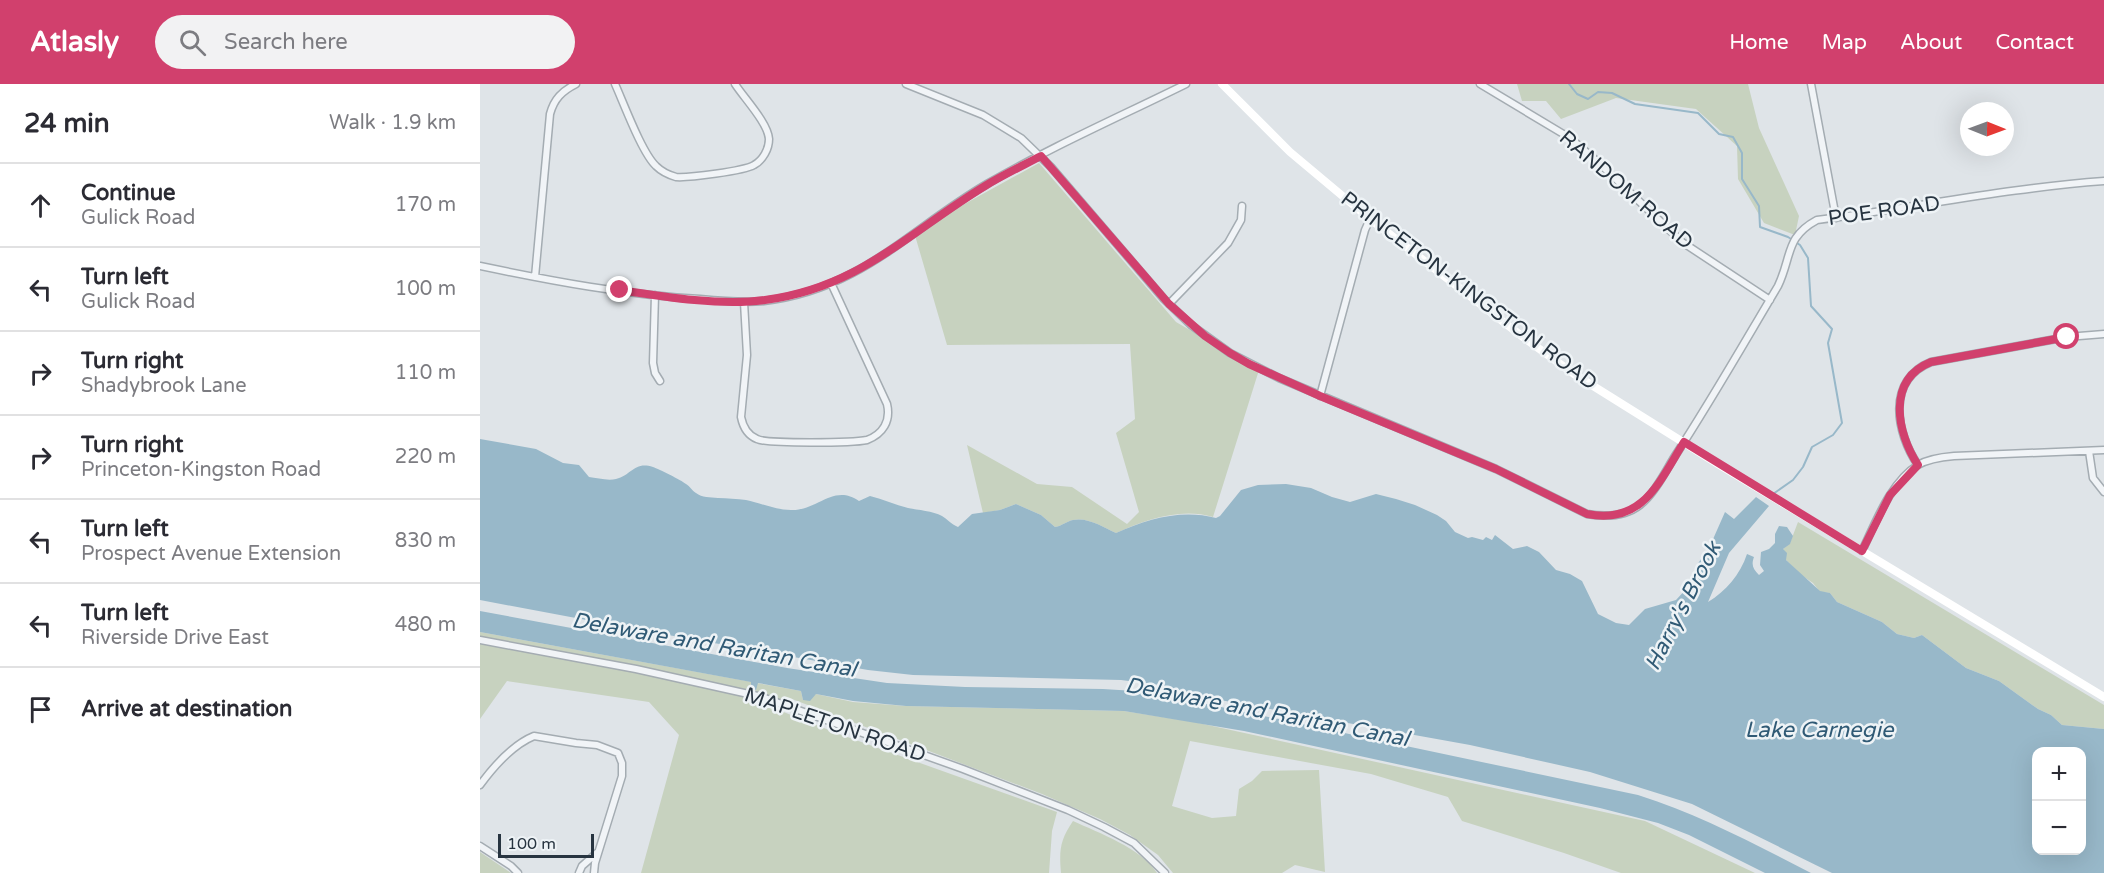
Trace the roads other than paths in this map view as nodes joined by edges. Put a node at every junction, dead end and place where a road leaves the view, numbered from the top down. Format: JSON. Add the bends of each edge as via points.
{"nodes":[{"id":1,"x":576,"y":84,"type":"edge"},
{"id":2,"x":615,"y":84,"type":"edge"},
{"id":3,"x":735,"y":84,"type":"edge"},
{"id":4,"x":906,"y":84,"type":"edge"},
{"id":5,"x":1186,"y":84,"type":"edge"},
{"id":6,"x":1222,"y":84,"type":"edge"},
{"id":7,"x":1480,"y":84,"type":"edge"},
{"id":8,"x":1811,"y":84,"type":"edge"},
{"id":9,"x":1041,"y":156,"type":"junction"},
{"id":10,"x":2104,"y":181,"type":"edge"},
{"id":11,"x":1242,"y":206,"type":"dead end"},
{"id":12,"x":1836,"y":218,"type":"junction"},
{"id":13,"x":1370,"y":219,"type":"junction"},
{"id":14,"x":480,"y":266,"type":"edge"},
{"id":15,"x":535,"y":277,"type":"junction"},
{"id":16,"x":831,"y":283,"type":"junction"},
{"id":17,"x":655,"y":295,"type":"junction"},
{"id":18,"x":1770,"y":300,"type":"junction"},
{"id":19,"x":744,"y":302,"type":"junction"},
{"id":20,"x":1169,"y":304,"type":"junction"},
{"id":21,"x":2104,"y":334,"type":"edge"},
{"id":22,"x":660,"y":381,"type":"dead end"},
{"id":23,"x":1320,"y":396,"type":"junction"},
{"id":24,"x":1684,"y":442,"type":"junction"},
{"id":25,"x":2104,"y":450,"type":"edge"},
{"id":26,"x":2089,"y":451,"type":"junction"},
{"id":27,"x":1918,"y":465,"type":"junction"},
{"id":28,"x":2104,"y":492,"type":"edge"},
{"id":29,"x":1862,"y":551,"type":"junction"},
{"id":30,"x":480,"y":640,"type":"edge"},
{"id":31,"x":2104,"y":697,"type":"edge"},
{"id":32,"x":480,"y":785,"type":"edge"},
{"id":33,"x":480,"y":846,"type":"edge"},
{"id":34,"x":598,"y":852,"type":"junction"},
{"id":35,"x":518,"y":873,"type":"edge"},
{"id":36,"x":579,"y":873,"type":"edge"},
{"id":37,"x":594,"y":873,"type":"edge"},
{"id":38,"x":1165,"y":873,"type":"edge"}],
"edges":[{"from":1,"to":15,"type":"street","via":[[561,93],[550,114]]},
{"from":2,"to":3,"type":"street","via":[[650,160],[668,174],[684,177],[747,168],[763,157],[768,133]]},
{"from":4,"to":9,"type":"street","name":"POE ROAD","via":[[983,115]]},
{"from":5,"to":9,"type":"street"},
{"from":6,"to":13,"type":"main road","name":"PRINCETON-KINGSTON ROAD","via":[[1290,152]]},
{"from":7,"to":18,"type":"street","name":"RANDOM ROAD","via":[[1570,138],[1682,242]]},
{"from":8,"to":12,"type":"street"},
{"from":9,"to":16,"type":"street","via":[[986,185],[886,255]]},
{"from":9,"to":20,"type":"street","name":"POE ROAD"},
{"from":10,"to":12,"type":"street","name":"POE ROAD"},
{"from":11,"to":20,"type":"street","via":[[1241,220],[1228,243]]},
{"from":12,"to":18,"type":"street","name":"POE ROAD","via":[[1817,220],[1800,230],[1791,246],[1784,275]]},
{"from":13,"to":23,"type":"street"},
{"from":13,"to":24,"type":"main road","name":"PRINCETON-KINGSTON ROAD","via":[[1545,354]]},
{"from":14,"to":15,"type":"street"},
{"from":15,"to":17,"type":"street"},
{"from":16,"to":19,"type":"street","via":[[786,297]]},
{"from":16,"to":19,"type":"street","via":[[887,404],[884,429],[867,440],[763,441],[747,432],[741,417],[747,355]]},
{"from":17,"to":19,"type":"street"},
{"from":17,"to":22,"type":"street","via":[[653,363]]},
{"from":18,"to":24,"type":"street","name":"POE ROAD"},
{"from":20,"to":23,"type":"street","name":"POE ROAD","via":[[1230,353]]},
{"from":21,"to":27,"type":"street","via":[[1931,362],[1916,370],[1901,392],[1900,406],[1902,434]]},
{"from":23,"to":24,"type":"street","name":"POE ROAD","via":[[1598,516],[1626,513],[1642,503]]},
{"from":24,"to":29,"type":"main road","name":"PRINCETON-KINGSTON ROAD"},
{"from":25,"to":26,"type":"street"},
{"from":26,"to":27,"type":"street","via":[[1954,456]]},
{"from":26,"to":28,"type":"street","via":[[2093,478]]},
{"from":27,"to":29,"type":"street","via":[[1890,495]]},
{"from":29,"to":31,"type":"main road","name":"PRINCETON-KINGSTON ROAD"},
{"from":30,"to":38,"type":"street","name":"MAPLETON ROAD","via":[[762,697],[1068,810],[1134,843]]},
{"from":32,"to":34,"type":"street","via":[[513,750],[534,736],[597,745],[618,753],[622,776]]},
{"from":33,"to":35,"type":"street"},
{"from":34,"to":36,"type":"street"},
{"from":34,"to":37,"type":"street"}]}
